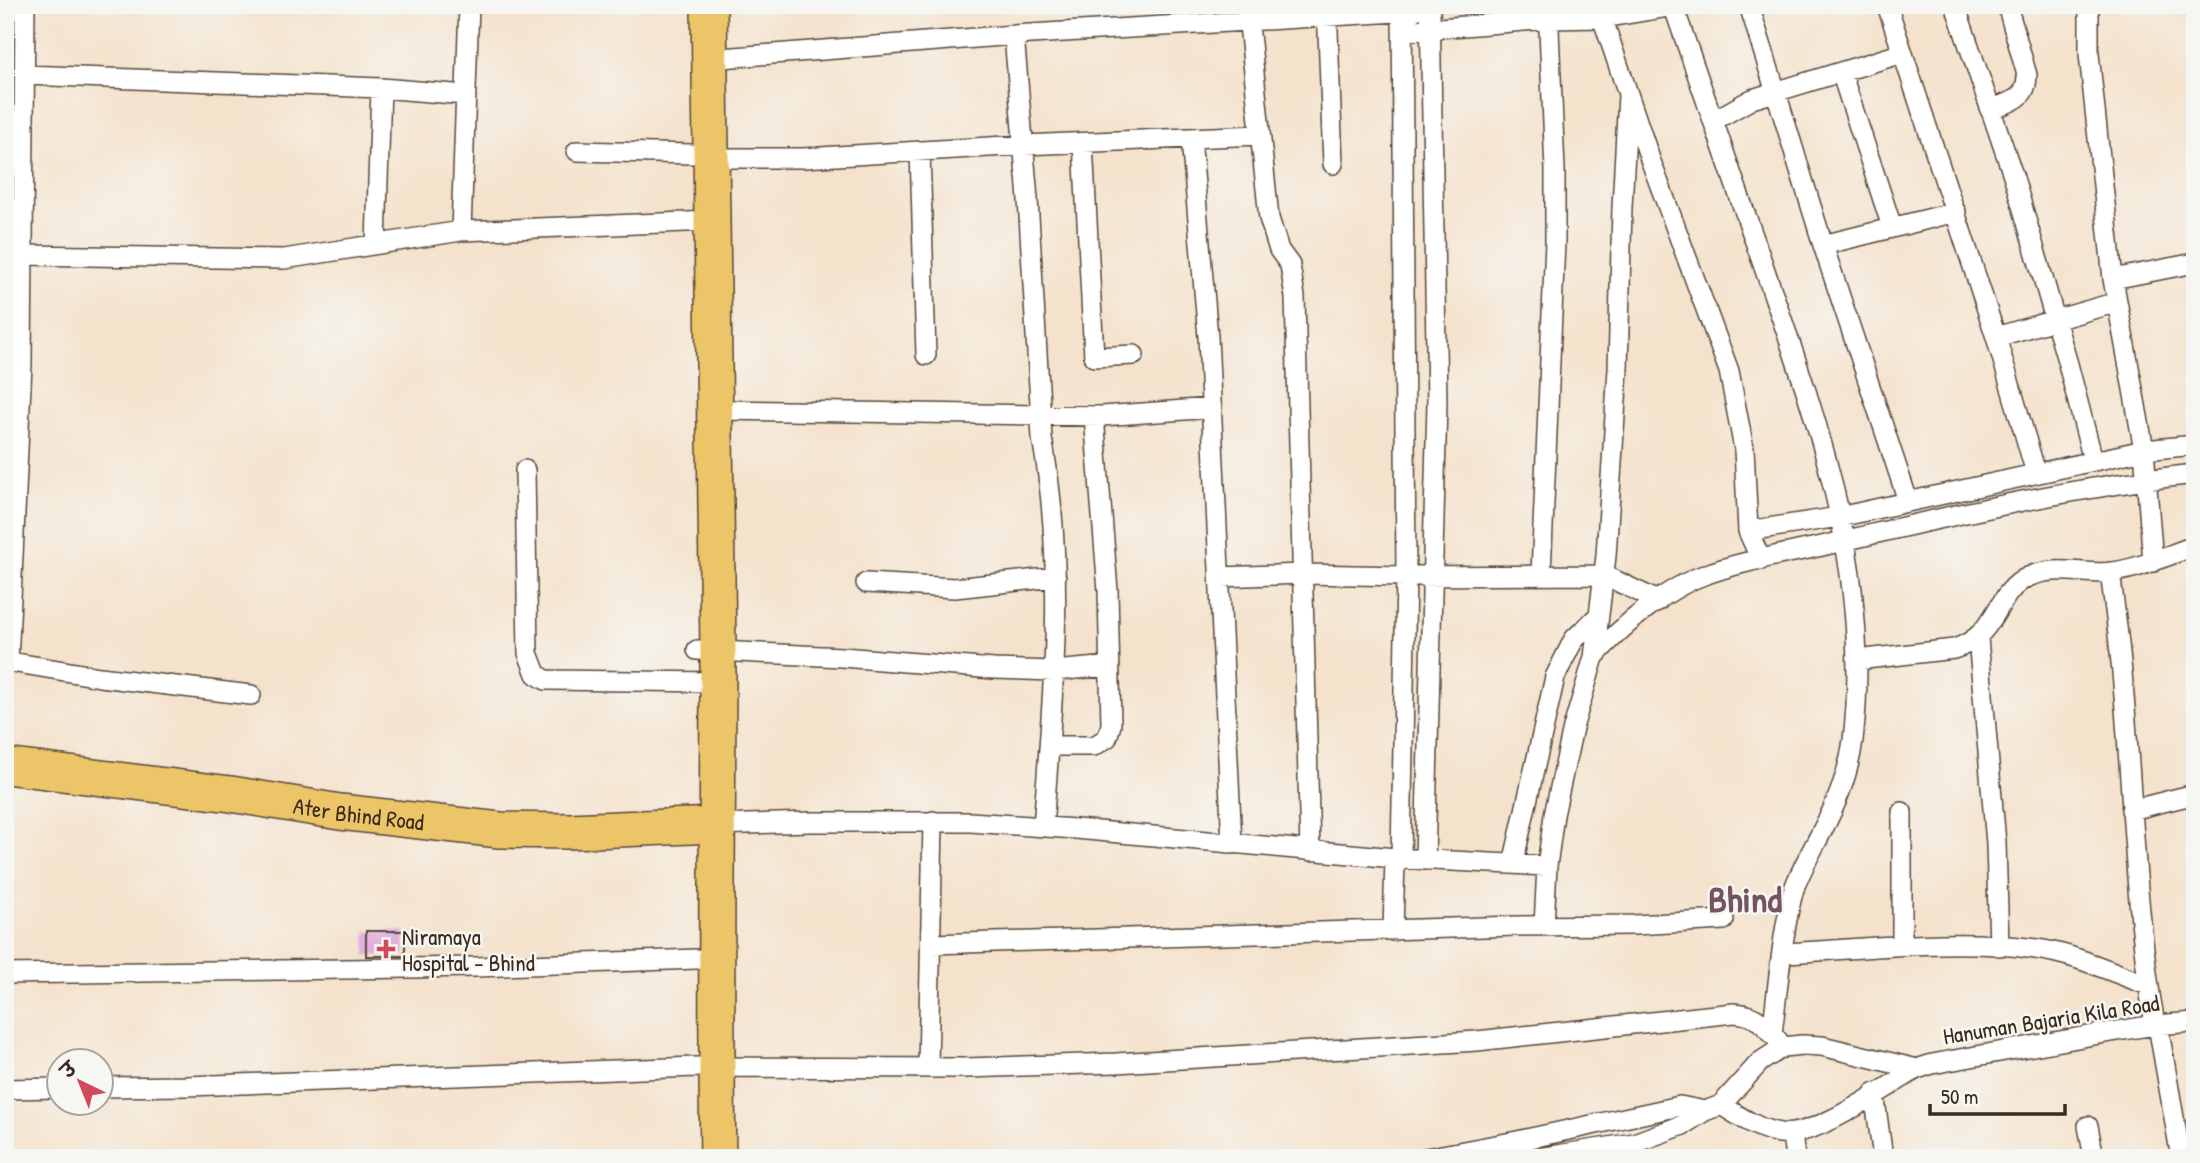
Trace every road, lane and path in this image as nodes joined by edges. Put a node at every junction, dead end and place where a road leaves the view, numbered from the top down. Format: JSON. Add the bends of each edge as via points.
{"nodes":[{"id":1,"x":25,"y":5,"type":"edge"},
{"id":2,"x":469,"y":5,"type":"edge"},
{"id":3,"x":691,"y":5,"type":"edge"},
{"id":4,"x":709,"y":5,"type":"edge"},
{"id":5,"x":1749,"y":5,"type":"edge"},
{"id":6,"x":1887,"y":5,"type":"edge"},
{"id":7,"x":1955,"y":5,"type":"edge"},
{"id":8,"x":2007,"y":5,"type":"edge"},
{"id":9,"x":2089,"y":5,"type":"edge"},
{"id":10,"x":1676,"y":6,"type":"edge"},
{"id":11,"x":1327,"y":10,"type":"edge"},
{"id":12,"x":1548,"y":12,"type":"edge"},
{"id":13,"x":1600,"y":12,"type":"edge"},
{"id":14,"x":1247,"y":13,"type":"edge"},
{"id":15,"x":1430,"y":15,"type":"edge"},
{"id":16,"x":1403,"y":16,"type":"edge"},
{"id":17,"x":1014,"y":35,"type":"junction"},
{"id":18,"x":1903,"y":52,"type":"junction"},
{"id":19,"x":709,"y":59,"type":"junction"},
{"id":20,"x":1841,"y":72,"type":"junction"},
{"id":21,"x":24,"y":75,"type":"junction"},
{"id":22,"x":381,"y":88,"type":"junction"},
{"id":23,"x":1776,"y":93,"type":"junction"},
{"id":24,"x":466,"y":95,"type":"junction"},
{"id":25,"x":1628,"y":95,"type":"junction"},
{"id":26,"x":1990,"y":110,"type":"junction"},
{"id":27,"x":1713,"y":121,"type":"junction"},
{"id":28,"x":1260,"y":135,"type":"junction"},
{"id":29,"x":1191,"y":138,"type":"junction"},
{"id":30,"x":1083,"y":143,"type":"junction"},
{"id":31,"x":1023,"y":145,"type":"junction"},
{"id":32,"x":577,"y":151,"type":"dead end"},
{"id":33,"x":920,"y":151,"type":"junction"},
{"id":34,"x":701,"y":156,"type":"junction"},
{"id":35,"x":1333,"y":164,"type":"dead end"},
{"id":36,"x":1956,"y":212,"type":"junction"},
{"id":37,"x":702,"y":221,"type":"junction"},
{"id":38,"x":1892,"y":227,"type":"junction"},
{"id":39,"x":461,"y":231,"type":"junction"},
{"id":40,"x":376,"y":244,"type":"junction"},
{"id":41,"x":1824,"y":245,"type":"junction"},
{"id":42,"x":23,"y":255,"type":"junction"},
{"id":43,"x":2195,"y":263,"type":"edge"},
{"id":44,"x":2113,"y":279,"type":"junction"},
{"id":45,"x":2117,"y":302,"type":"junction"},
{"id":46,"x":2055,"y":320,"type":"junction"},
{"id":47,"x":1996,"y":337,"type":"junction"},
{"id":48,"x":926,"y":355,"type":"dead end"},
{"id":49,"x":1134,"y":355,"type":"dead end"},
{"id":50,"x":1212,"y":408,"type":"junction"},
{"id":51,"x":716,"y":410,"type":"junction"},
{"id":52,"x":1041,"y":414,"type":"junction"},
{"id":53,"x":1094,"y":416,"type":"junction"},
{"id":54,"x":2195,"y":445,"type":"edge"},
{"id":55,"x":2093,"y":460,"type":"junction"},
{"id":56,"x":2145,"y":466,"type":"junction"},
{"id":57,"x":525,"y":470,"type":"dead end"},
{"id":58,"x":2036,"y":472,"type":"junction"},
{"id":59,"x":2195,"y":474,"type":"edge"},
{"id":60,"x":1909,"y":501,"type":"junction"},
{"id":61,"x":1950,"y":506,"type":"junction"},
{"id":62,"x":1842,"y":529,"type":"junction"},
{"id":63,"x":2195,"y":546,"type":"edge"},
{"id":64,"x":1755,"y":547,"type":"junction"},
{"id":65,"x":2153,"y":562,"type":"junction"},
{"id":66,"x":2110,"y":572,"type":"junction"},
{"id":67,"x":1302,"y":574,"type":"junction"},
{"id":68,"x":1541,"y":574,"type":"junction"},
{"id":69,"x":1604,"y":575,"type":"junction"},
{"id":70,"x":1406,"y":576,"type":"junction"},
{"id":71,"x":1432,"y":576,"type":"junction"},
{"id":72,"x":1056,"y":577,"type":"junction"},
{"id":73,"x":1220,"y":577,"type":"junction"},
{"id":74,"x":866,"y":583,"type":"dead end"},
{"id":75,"x":1658,"y":601,"type":"junction"},
{"id":76,"x":1596,"y":635,"type":"junction"},
{"id":77,"x":1978,"y":638,"type":"junction"},
{"id":78,"x":1857,"y":660,"type":"junction"},
{"id":79,"x":6,"y":661,"type":"edge"},
{"id":80,"x":707,"y":666,"type":"junction"},
{"id":81,"x":1110,"y":666,"type":"junction"},
{"id":82,"x":1054,"y":671,"type":"junction"},
{"id":83,"x":251,"y":695,"type":"dead end"},
{"id":84,"x":1049,"y":746,"type":"junction"},
{"id":85,"x":5,"y":766,"type":"edge"},
{"id":86,"x":1549,"y":776,"type":"junction"},
{"id":87,"x":2195,"y":794,"type":"edge"},
{"id":88,"x":2131,"y":810,"type":"junction"},
{"id":89,"x":1902,"y":812,"type":"dead end"},
{"id":90,"x":933,"y":821,"type":"junction"},
{"id":91,"x":705,"y":826,"type":"junction"},
{"id":92,"x":1043,"y":827,"type":"junction"},
{"id":93,"x":1232,"y":844,"type":"junction"},
{"id":94,"x":1310,"y":851,"type":"junction"},
{"id":95,"x":1398,"y":858,"type":"junction"},
{"id":96,"x":1425,"y":860,"type":"junction"},
{"id":97,"x":1530,"y":865,"type":"junction"},
{"id":98,"x":1724,"y":920,"type":"dead end"},
{"id":99,"x":1531,"y":926,"type":"junction"},
{"id":100,"x":1393,"y":930,"type":"junction"},
{"id":101,"x":932,"y":944,"type":"junction"},
{"id":102,"x":1902,"y":944,"type":"junction"},
{"id":103,"x":1999,"y":946,"type":"junction"},
{"id":104,"x":1783,"y":953,"type":"junction"},
{"id":105,"x":697,"y":959,"type":"junction"},
{"id":106,"x":5,"y":974,"type":"edge"},
{"id":107,"x":2148,"y":985,"type":"junction"},
{"id":108,"x":2195,"y":1022,"type":"edge"},
{"id":109,"x":2157,"y":1025,"type":"junction"},
{"id":110,"x":1778,"y":1040,"type":"junction"},
{"id":111,"x":706,"y":1067,"type":"junction"},
{"id":112,"x":928,"y":1068,"type":"junction"},
{"id":113,"x":1917,"y":1069,"type":"junction"},
{"id":114,"x":116,"y":1087,"type":"edge"},
{"id":115,"x":46,"y":1088,"type":"edge"},
{"id":116,"x":5,"y":1089,"type":"edge"},
{"id":117,"x":1874,"y":1093,"type":"junction"},
{"id":118,"x":1713,"y":1108,"type":"junction"},
{"id":119,"x":1628,"y":1118,"type":"junction"},
{"id":120,"x":2088,"y":1126,"type":"dead end"},
{"id":121,"x":1792,"y":1134,"type":"junction"},
{"id":122,"x":1636,"y":1150,"type":"edge"},
{"id":123,"x":696,"y":1158,"type":"edge"},
{"id":124,"x":718,"y":1158,"type":"edge"},
{"id":125,"x":1426,"y":1158,"type":"edge"},
{"id":126,"x":1538,"y":1158,"type":"edge"},
{"id":127,"x":1795,"y":1158,"type":"edge"},
{"id":128,"x":1883,"y":1158,"type":"edge"},
{"id":129,"x":2094,"y":1158,"type":"edge"},
{"id":130,"x":2181,"y":1158,"type":"edge"}],
"edges":[{"from":1,"to":21,"type":"street"},
{"from":2,"to":24,"type":"street"},
{"from":3,"to":34,"type":"highway"},
{"from":4,"to":19,"type":"highway"},
{"from":5,"to":23,"type":"street"},
{"from":6,"to":18,"type":"street"},
{"from":7,"to":26,"type":"street"},
{"from":8,"to":26,"type":"street","via":[[2027,84],[2017,99]]},
{"from":9,"to":44,"type":"street","via":[[2089,54]]},
{"from":10,"to":13,"type":"street"},
{"from":10,"to":27,"type":"street"},
{"from":11,"to":14,"type":"street"},
{"from":11,"to":16,"type":"street"},
{"from":11,"to":35,"type":"street"},
{"from":12,"to":13,"type":"street"},
{"from":12,"to":15,"type":"street"},
{"from":12,"to":68,"type":"street","via":[[1555,242]]},
{"from":13,"to":25,"type":"street"},
{"from":14,"to":17,"type":"street"},
{"from":14,"to":28,"type":"street"},
{"from":15,"to":16,"type":"street"},
{"from":15,"to":71,"type":"street","via":[[1437,403]]},
{"from":16,"to":70,"type":"street"},
{"from":17,"to":19,"type":"street"},
{"from":17,"to":31,"type":"street"},
{"from":18,"to":20,"type":"street"},
{"from":18,"to":36,"type":"street"},
{"from":19,"to":34,"type":"highway"},
{"from":20,"to":23,"type":"street"},
{"from":20,"to":38,"type":"street"},
{"from":21,"to":22,"type":"street"},
{"from":21,"to":42,"type":"street"},
{"from":22,"to":24,"type":"street"},
{"from":22,"to":40,"type":"street"},
{"from":23,"to":27,"type":"street","via":[[1752,99]]},
{"from":23,"to":41,"type":"street"},
{"from":24,"to":39,"type":"street"},
{"from":25,"to":64,"type":"street","via":[[1729,371]]},
{"from":25,"to":69,"type":"street","via":[[1618,369]]},
{"from":26,"to":46,"type":"street"},
{"from":27,"to":62,"type":"street","via":[[1806,388]]},
{"from":28,"to":29,"type":"street"},
{"from":28,"to":67,"type":"street","via":[[1269,218],[1294,281]]},
{"from":29,"to":30,"type":"street"},
{"from":29,"to":50,"type":"street"},
{"from":30,"to":31,"type":"street"},
{"from":30,"to":49,"type":"street","via":[[1094,357]]},
{"from":31,"to":33,"type":"street"},
{"from":31,"to":52,"type":"street"},
{"from":32,"to":34,"type":"street"},
{"from":33,"to":34,"type":"street","via":[[803,158]]},
{"from":33,"to":48,"type":"street"},
{"from":34,"to":37,"type":"highway"},
{"from":36,"to":38,"type":"street"},
{"from":36,"to":47,"type":"street"},
{"from":37,"to":39,"type":"street"},
{"from":37,"to":51,"type":"highway"},
{"from":37,"to":80,"type":"highway"},
{"from":38,"to":41,"type":"street"},
{"from":39,"to":40,"type":"street"},
{"from":40,"to":42,"type":"street","via":[[284,259]]},
{"from":41,"to":60,"type":"street"},
{"from":42,"to":79,"type":"street","via":[[22,364]]},
{"from":43,"to":44,"type":"street"},
{"from":44,"to":45,"type":"street"},
{"from":45,"to":46,"type":"street"},
{"from":45,"to":56,"type":"street"},
{"from":46,"to":47,"type":"street"},
{"from":46,"to":55,"type":"street"},
{"from":47,"to":58,"type":"street"},
{"from":50,"to":53,"type":"street"},
{"from":50,"to":73,"type":"street"},
{"from":51,"to":52,"type":"street"},
{"from":51,"to":80,"type":"highway"},
{"from":52,"to":53,"type":"street"},
{"from":52,"to":72,"type":"street"},
{"from":53,"to":81,"type":"street"},
{"from":54,"to":56,"type":"street"},
{"from":55,"to":56,"type":"street"},
{"from":55,"to":58,"type":"street"},
{"from":56,"to":59,"type":"street"},
{"from":56,"to":61,"type":"street","via":[[2073,491]]},
{"from":56,"to":65,"type":"street"},
{"from":57,"to":80,"type":"street","via":[[528,653],[536,674],[546,680]]},
{"from":58,"to":61,"type":"street"},
{"from":60,"to":61,"type":"street"},
{"from":60,"to":62,"type":"street"},
{"from":61,"to":62,"type":"street"},
{"from":62,"to":64,"type":"street"},
{"from":62,"to":64,"type":"street"},
{"from":62,"to":78,"type":"street","via":[[1854,597]]},
{"from":63,"to":65,"type":"street"},
{"from":64,"to":75,"type":"street"},
{"from":65,"to":66,"type":"street"},
{"from":66,"to":77,"type":"street","via":[[2067,570],[2029,577],[2009,593]]},
{"from":66,"to":88,"type":"street"},
{"from":67,"to":70,"type":"street"},
{"from":67,"to":73,"type":"street"},
{"from":67,"to":94,"type":"street"},
{"from":68,"to":69,"type":"street"},
{"from":68,"to":71,"type":"street"},
{"from":69,"to":75,"type":"street"},
{"from":69,"to":76,"type":"street"},
{"from":70,"to":71,"type":"street"},
{"from":70,"to":95,"type":"street"},
{"from":71,"to":96,"type":"street"},
{"from":72,"to":74,"type":"street","via":[[955,588]]},
{"from":72,"to":82,"type":"street"},
{"from":73,"to":93,"type":"street"},
{"from":75,"to":76,"type":"street","via":[[1620,630]]},
{"from":76,"to":86,"type":"street","via":[[1573,728]]},
{"from":76,"to":86,"type":"street","via":[[1574,639],[1555,677]]},
{"from":77,"to":78,"type":"street","via":[[1954,649]]},
{"from":77,"to":103,"type":"street","via":[[1996,843]]},
{"from":78,"to":104,"type":"street","via":[[1848,767],[1840,793],[1802,867]]},
{"from":79,"to":83,"type":"street"},
{"from":80,"to":82,"type":"street","via":[[842,657]]},
{"from":80,"to":91,"type":"highway"},
{"from":81,"to":82,"type":"street"},
{"from":81,"to":84,"type":"street","via":[[1107,738],[1094,746]]},
{"from":82,"to":84,"type":"street"},
{"from":84,"to":92,"type":"street"},
{"from":85,"to":91,"type":"highway","name":"Ater Bhind Road","via":[[500,830]]},
{"from":86,"to":97,"type":"street"},
{"from":86,"to":97,"type":"street"},
{"from":87,"to":88,"type":"street"},
{"from":88,"to":107,"type":"street"},
{"from":89,"to":102,"type":"street"},
{"from":90,"to":91,"type":"street"},
{"from":90,"to":92,"type":"street"},
{"from":90,"to":101,"type":"street"},
{"from":91,"to":105,"type":"highway"},
{"from":91,"to":111,"type":"highway"},
{"from":92,"to":93,"type":"street"},
{"from":93,"to":94,"type":"street"},
{"from":94,"to":95,"type":"street"},
{"from":95,"to":96,"type":"street"},
{"from":95,"to":100,"type":"street"},
{"from":96,"to":97,"type":"street"},
{"from":97,"to":99,"type":"street"},
{"from":98,"to":99,"type":"street"},
{"from":99,"to":100,"type":"street"},
{"from":100,"to":101,"type":"street"},
{"from":101,"to":112,"type":"street"},
{"from":102,"to":103,"type":"street"},
{"from":102,"to":104,"type":"street"},
{"from":103,"to":107,"type":"street","via":[[2067,956]]},
{"from":104,"to":110,"type":"street"},
{"from":105,"to":106,"type":"street"},
{"from":105,"to":111,"type":"highway"},
{"from":107,"to":109,"type":"street"},
{"from":108,"to":109,"type":"street","name":"Hanuman Bajaria Kila Road"},
{"from":109,"to":113,"type":"street","name":"Hanuman Bajaria Kila Road","via":[[1951,1059]]},
{"from":109,"to":130,"type":"street"},
{"from":110,"to":112,"type":"street","via":[[1758,1018],[1734,1013],[1509,1038],[1116,1063]]},
{"from":110,"to":113,"type":"street"},
{"from":110,"to":118,"type":"street"},
{"from":111,"to":112,"type":"street"},
{"from":111,"to":114,"type":"street"},
{"from":111,"to":123,"type":"highway"},
{"from":111,"to":124,"type":"highway"},
{"from":113,"to":117,"type":"street","name":"Hanuman Bajaria Kila Road"},
{"from":115,"to":116,"type":"street"},
{"from":117,"to":121,"type":"street","name":"Hanuman Bajaria Kila Road","via":[[1819,1126]]},
{"from":117,"to":128,"type":"street"},
{"from":118,"to":119,"type":"street","via":[[1680,1106]]},
{"from":118,"to":121,"type":"street"},
{"from":118,"to":122,"type":"street"},
{"from":119,"to":122,"type":"street"},
{"from":119,"to":125,"type":"street"},
{"from":120,"to":129,"type":"street"},
{"from":121,"to":127,"type":"street"},
{"from":122,"to":126,"type":"street"}]}
